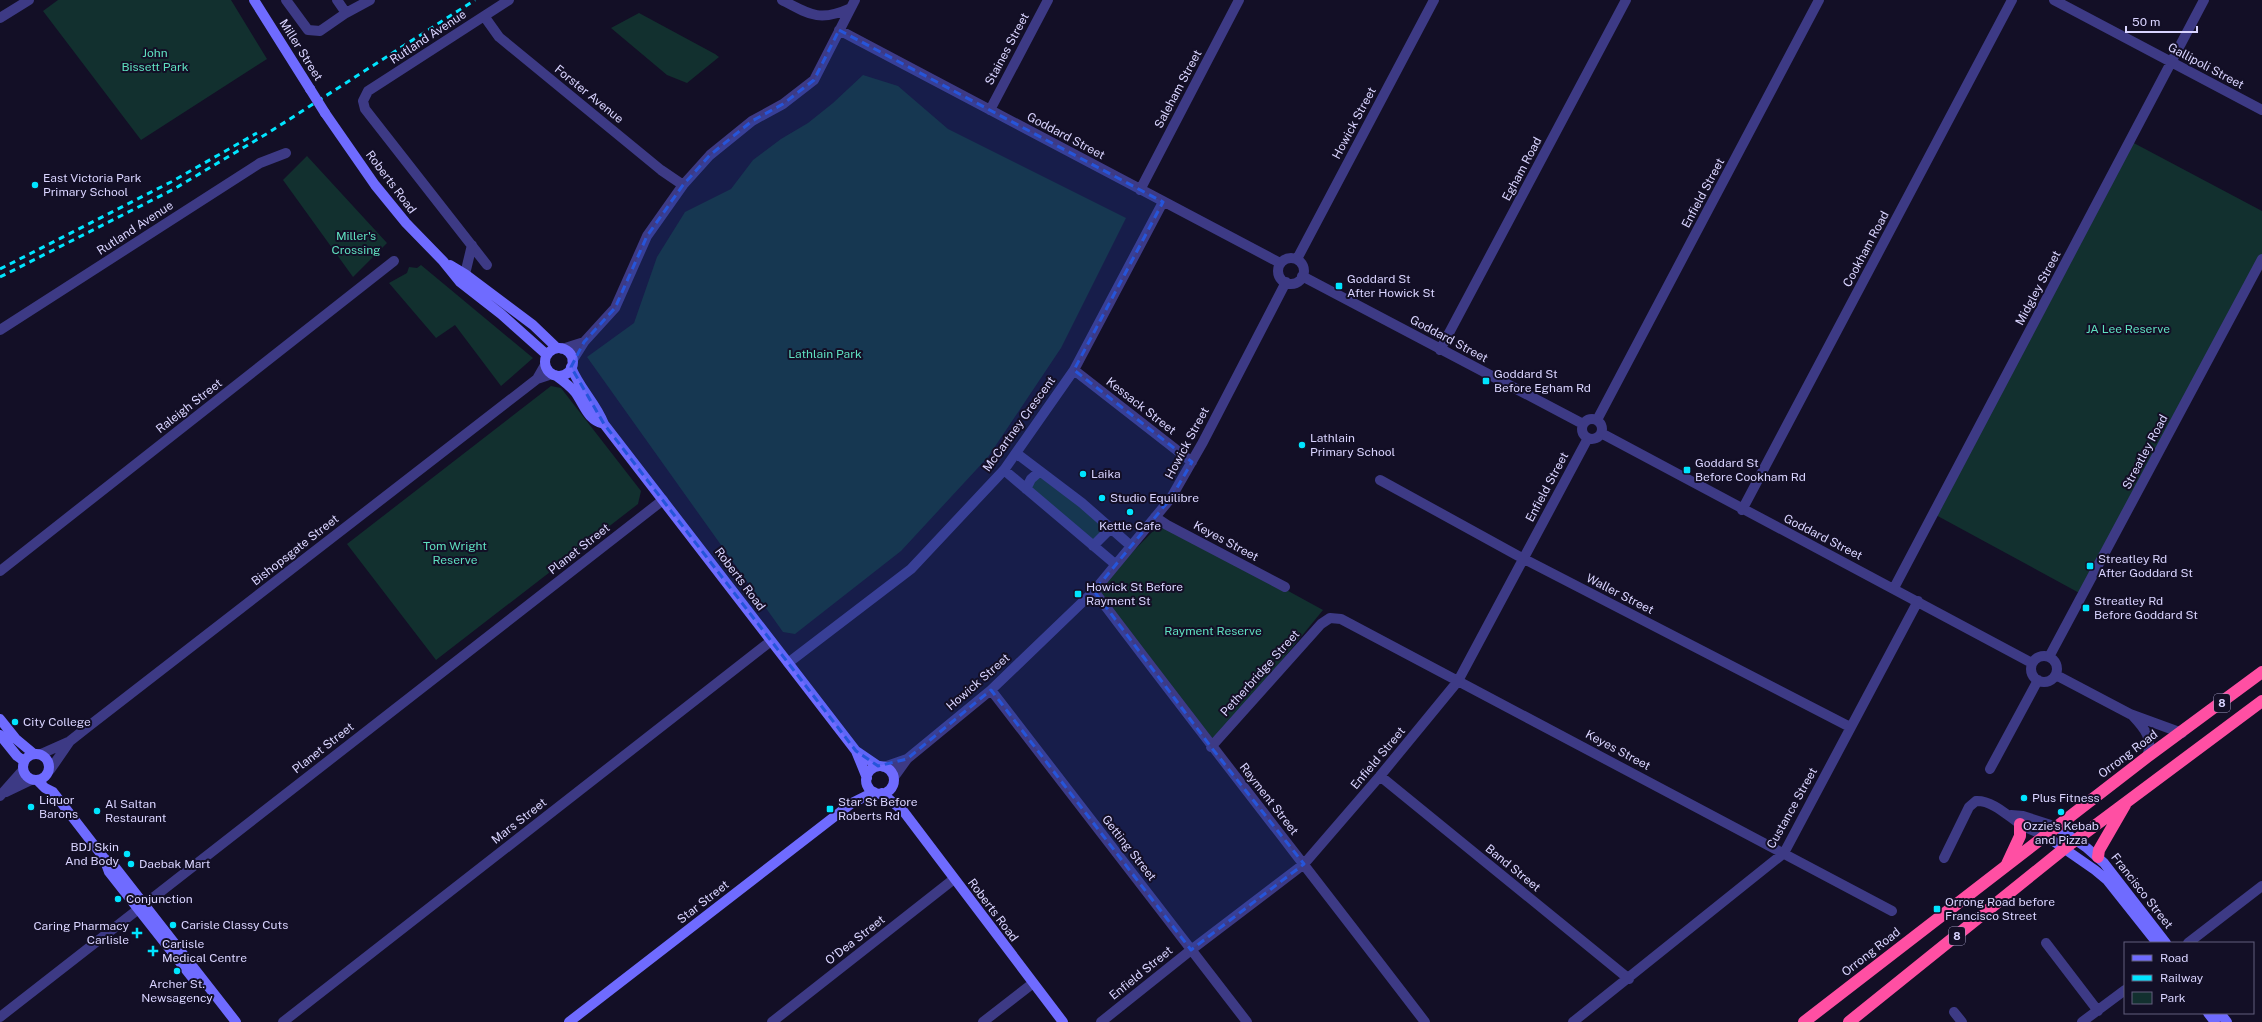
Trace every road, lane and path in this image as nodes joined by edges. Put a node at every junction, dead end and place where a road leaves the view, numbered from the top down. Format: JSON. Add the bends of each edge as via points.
{"nodes":[{"id":1,"x":29,"y":0,"type":"edge"},
{"id":2,"x":254,"y":0,"type":"edge"},
{"id":3,"x":286,"y":0,"type":"edge"},
{"id":4,"x":337,"y":0,"type":"edge"},
{"id":5,"x":370,"y":0,"type":"edge"},
{"id":6,"x":509,"y":0,"type":"edge"},
{"id":7,"x":782,"y":0,"type":"edge"},
{"id":8,"x":1048,"y":0,"type":"edge"},
{"id":9,"x":1239,"y":0,"type":"edge"},
{"id":10,"x":1434,"y":0,"type":"edge"},
{"id":11,"x":1626,"y":0,"type":"edge"},
{"id":12,"x":1819,"y":0,"type":"edge"},
{"id":13,"x":2012,"y":0,"type":"edge"},
{"id":14,"x":2054,"y":0,"type":"edge"},
{"id":15,"x":2204,"y":0,"type":"edge"},
{"id":16,"x":853,"y":4,"type":"edge"},
{"id":17,"x":346,"y":13,"type":"junction"},
{"id":18,"x":484,"y":16,"type":"junction"},
{"id":19,"x":0,"y":18,"type":"edge"},
{"id":20,"x":839,"y":30,"type":"junction"},
{"id":21,"x":2171,"y":63,"type":"junction"},
{"id":22,"x":364,"y":97,"type":"joint"},
{"id":23,"x":990,"y":110,"type":"junction"},
{"id":24,"x":2262,"y":110,"type":"edge"},
{"id":25,"x":326,"y":114,"type":"joint"},
{"id":26,"x":286,"y":154,"type":"dead end"},
{"id":27,"x":683,"y":185,"type":"junction"},
{"id":28,"x":1140,"y":190,"type":"junction"},
{"id":29,"x":1163,"y":202,"type":"junction"},
{"id":30,"x":472,"y":245,"type":"junction"},
{"id":31,"x":1297,"y":259,"type":"junction"},
{"id":32,"x":2262,"y":259,"type":"edge"},
{"id":33,"x":394,"y":261,"type":"dead end"},
{"id":34,"x":443,"y":261,"type":"junction"},
{"id":35,"x":1280,"y":263,"type":"junction"},
{"id":36,"x":487,"y":265,"type":"dead end"},
{"id":37,"x":465,"y":274,"type":"junction"},
{"id":38,"x":1302,"y":276,"type":"junction"},
{"id":39,"x":1286,"y":282,"type":"junction"},
{"id":40,"x":0,"y":330,"type":"edge"},
{"id":41,"x":584,"y":342,"type":"junction"},
{"id":42,"x":560,"y":348,"type":"junction"},
{"id":43,"x":1440,"y":350,"type":"junction"},
{"id":44,"x":547,"y":355,"type":"junction"},
{"id":45,"x":571,"y":364,"type":"junction"},
{"id":46,"x":545,"y":365,"type":"junction"},
{"id":47,"x":1074,"y":370,"type":"junction"},
{"id":48,"x":553,"y":374,"type":"junction"},
{"id":49,"x":537,"y":380,"type":"junction"},
{"id":50,"x":1597,"y":420,"type":"junction"},
{"id":51,"x":604,"y":424,"type":"junction"},
{"id":52,"x":1583,"y":424,"type":"junction"},
{"id":53,"x":1601,"y":433,"type":"junction"},
{"id":54,"x":1588,"y":438,"type":"junction"},
{"id":55,"x":1016,"y":453,"type":"junction"},
{"id":56,"x":1192,"y":462,"type":"junction"},
{"id":57,"x":1004,"y":470,"type":"junction"},
{"id":58,"x":1039,"y":472,"type":"junction"},
{"id":59,"x":1380,"y":480,"type":"dead end"},
{"id":60,"x":1026,"y":489,"type":"junction"},
{"id":61,"x":663,"y":500,"type":"junction"},
{"id":62,"x":1742,"y":510,"type":"junction"},
{"id":63,"x":1155,"y":517,"type":"junction"},
{"id":64,"x":1110,"y":529,"type":"junction"},
{"id":65,"x":1093,"y":546,"type":"junction"},
{"id":66,"x":1131,"y":546,"type":"junction"},
{"id":67,"x":1524,"y":559,"type":"junction"},
{"id":68,"x":1115,"y":564,"type":"junction"},
{"id":69,"x":0,"y":571,"type":"edge"},
{"id":70,"x":1285,"y":587,"type":"dead end"},
{"id":71,"x":1894,"y":588,"type":"junction"},
{"id":72,"x":1094,"y":591,"type":"junction"},
{"id":73,"x":1918,"y":601,"type":"junction"},
{"id":74,"x":1330,"y":618,"type":"joint"},
{"id":75,"x":771,"y":641,"type":"junction"},
{"id":76,"x":2049,"y":657,"type":"junction"},
{"id":77,"x":2032,"y":663,"type":"junction"},
{"id":78,"x":788,"y":664,"type":"junction"},
{"id":79,"x":2262,"y":672,"type":"edge"},
{"id":80,"x":2056,"y":675,"type":"junction"},
{"id":81,"x":2038,"y":680,"type":"junction"},
{"id":82,"x":1458,"y":681,"type":"junction"},
{"id":83,"x":991,"y":690,"type":"junction"},
{"id":84,"x":2262,"y":701,"type":"edge"},
{"id":85,"x":2130,"y":714,"type":"junction"},
{"id":86,"x":0,"y":719,"type":"edge"},
{"id":87,"x":1850,"y":727,"type":"junction"},
{"id":88,"x":2182,"y":733,"type":"junction"},
{"id":89,"x":0,"y":735,"type":"edge"},
{"id":90,"x":70,"y":741,"type":"junction"},
{"id":91,"x":1211,"y":747,"type":"junction"},
{"id":92,"x":856,"y":751,"type":"junction"},
{"id":93,"x":38,"y":754,"type":"junction"},
{"id":94,"x":2147,"y":756,"type":"junction"},
{"id":95,"x":907,"y":759,"type":"junction"},
{"id":96,"x":23,"y":766,"type":"junction"},
{"id":97,"x":881,"y":766,"type":"junction"},
{"id":98,"x":1990,"y":769,"type":"dead end"},
{"id":99,"x":49,"y":772,"type":"junction"},
{"id":100,"x":1380,"y":776,"type":"junction"},
{"id":101,"x":35,"y":780,"type":"junction"},
{"id":102,"x":867,"y":780,"type":"junction"},
{"id":103,"x":893,"y":781,"type":"junction"},
{"id":104,"x":53,"y":792,"type":"junction"},
{"id":105,"x":878,"y":793,"type":"junction"},
{"id":106,"x":2,"y":794,"type":"edge"},
{"id":107,"x":2128,"y":801,"type":"junction"},
{"id":108,"x":852,"y":803,"type":"junction"},
{"id":109,"x":904,"y":812,"type":"junction"},
{"id":110,"x":2011,"y":815,"type":"junction"},
{"id":111,"x":2020,"y":824,"type":"junction"},
{"id":112,"x":2057,"y":828,"type":"junction"},
{"id":113,"x":2046,"y":836,"type":"junction"},
{"id":114,"x":2077,"y":840,"type":"junction"},
{"id":115,"x":2065,"y":848,"type":"junction"},
{"id":116,"x":1784,"y":853,"type":"junction"},
{"id":117,"x":2098,"y":857,"type":"junction"},
{"id":118,"x":1944,"y":858,"type":"dead end"},
{"id":119,"x":1304,"y":864,"type":"junction"},
{"id":120,"x":2006,"y":866,"type":"junction"},
{"id":121,"x":954,"y":879,"type":"junction"},
{"id":122,"x":2262,"y":886,"type":"edge"},
{"id":123,"x":142,"y":907,"type":"junction"},
{"id":124,"x":1892,"y":911,"type":"dead end"},
{"id":125,"x":2156,"y":942,"type":"edge"},
{"id":126,"x":2165,"y":942,"type":"edge"},
{"id":127,"x":2189,"y":942,"type":"edge"},
{"id":128,"x":2046,"y":943,"type":"dead end"},
{"id":129,"x":1192,"y":950,"type":"junction"},
{"id":130,"x":1629,"y":979,"type":"junction"},
{"id":131,"x":1032,"y":984,"type":"junction"},
{"id":132,"x":2124,"y":991,"type":"edge"},
{"id":133,"x":2098,"y":1010,"type":"junction"},
{"id":134,"x":1954,"y":1012,"type":"dead end"},
{"id":135,"x":2209,"y":1014,"type":"edge"},
{"id":136,"x":2221,"y":1014,"type":"edge"},
{"id":137,"x":0,"y":1017,"type":"edge"},
{"id":138,"x":227,"y":1022,"type":"edge"},
{"id":139,"x":236,"y":1022,"type":"edge"},
{"id":140,"x":283,"y":1022,"type":"edge"},
{"id":141,"x":569,"y":1022,"type":"edge"},
{"id":142,"x":772,"y":1022,"type":"edge"},
{"id":143,"x":982,"y":1022,"type":"edge"},
{"id":144,"x":1063,"y":1022,"type":"edge"},
{"id":145,"x":1101,"y":1022,"type":"edge"},
{"id":146,"x":1247,"y":1022,"type":"edge"},
{"id":147,"x":1425,"y":1022,"type":"edge"},
{"id":148,"x":1573,"y":1022,"type":"edge"},
{"id":149,"x":1804,"y":1022,"type":"edge"},
{"id":150,"x":1849,"y":1022,"type":"edge"},
{"id":151,"x":1962,"y":1022,"type":"edge"},
{"id":152,"x":2082,"y":1022,"type":"edge"},
{"id":153,"x":2215,"y":1022,"type":"edge"},
{"id":154,"x":2227,"y":1022,"type":"edge"}],
"edges":[{"from":1,"to":19,"type":"street"},
{"from":2,"to":25,"type":"main road","name":"Miller Street","bridge":true},
{"from":3,"to":17,"type":"street","name":"Miller Street","via":[[308,30],[320,31]]},
{"from":4,"to":17,"type":"street"},
{"from":5,"to":17,"type":"street"},
{"from":6,"to":18,"type":"street","name":"Rutland Avenue"},
{"from":7,"to":16,"type":"street","via":[[811,15],[834,16]]},
{"from":8,"to":23,"type":"street","name":"Staines Street"},
{"from":9,"to":28,"type":"street","name":"Saleham Street"},
{"from":10,"to":31,"type":"street","name":"Howick Street"},
{"from":11,"to":43,"type":"street","name":"Egham Road"},
{"from":12,"to":50,"type":"street","name":"Enfield Street"},
{"from":13,"to":62,"type":"street","name":"Cookham Road"},
{"from":14,"to":21,"type":"street","name":"Gallipoli Street"},
{"from":15,"to":21,"type":"street","name":"Midgley Street"},
{"from":16,"to":20,"type":"street"},
{"from":18,"to":22,"type":"street","name":"Rutland Avenue","via":[[368,91]]},
{"from":18,"to":27,"type":"street","name":"Forster Avenue","via":[[499,37],[661,170]]},
{"from":20,"to":23,"type":"street","name":"Goddard Street"},
{"from":20,"to":27,"type":"street","via":[[814,80],[788,101],[752,121],[710,155]]},
{"from":21,"to":24,"type":"street","name":"Gallipoli Street"},
{"from":21,"to":71,"type":"street","name":"Midgley Street"},
{"from":22,"to":30,"type":"street","name":"Roberts Road","via":[[365,108]]},
{"from":23,"to":28,"type":"street","name":"Goddard Street"},
{"from":25,"to":34,"type":"main road","name":"Roberts Road","via":[[384,196]]},
{"from":26,"to":40,"type":"street","name":"Rutland Avenue","via":[[260,163]]},
{"from":27,"to":41,"type":"street","via":[[647,236],[615,308]]},
{"from":28,"to":29,"type":"street","name":"Goddard Street"},
{"from":29,"to":35,"type":"street","name":"Goddard Street"},
{"from":29,"to":47,"type":"street","name":"McCartney Crescent"},
{"from":30,"to":36,"type":"street","name":"Roberts Road"},
{"from":30,"to":37,"type":"street"},
{"from":31,"to":35,"type":"street","via":[[1286,258]]},
{"from":31,"to":38,"type":"street","via":[[1302,265]]},
{"from":32,"to":76,"type":"street","name":"Streatley Road"},
{"from":33,"to":69,"type":"street","name":"Raleigh Street"},
{"from":34,"to":37,"type":"main road","name":"Roberts Road"},
{"from":34,"to":44,"type":"main road","name":"Roberts Road","via":[[460,282]]},
{"from":35,"to":39,"type":"street","via":[[1278,274]]},
{"from":37,"to":42,"type":"main road","name":"Roberts Road"},
{"from":38,"to":39,"type":"street","via":[[1297,282]]},
{"from":38,"to":43,"type":"street","name":"Goddard Street"},
{"from":39,"to":56,"type":"street","name":"Howick Street"},
{"from":41,"to":42,"type":"street"},
{"from":41,"to":45,"type":"street"},
{"from":42,"to":44,"type":"main road"},
{"from":42,"to":45,"type":"main road","via":[[570,355]]},
{"from":43,"to":52,"type":"street","name":"Goddard Street"},
{"from":44,"to":46,"type":"main road"},
{"from":45,"to":48,"type":"main road","via":[[564,375]]},
{"from":45,"to":51,"type":"main road","name":"Roberts Road","via":[[578,384]]},
{"from":46,"to":48,"type":"main road"},
{"from":46,"to":49,"type":"street","name":"Bishopsgate Street"},
{"from":47,"to":55,"type":"street","name":"McCartney Crescent"},
{"from":47,"to":56,"type":"street","name":"Kessack Street"},
{"from":48,"to":49,"type":"street","name":"Bishopsgate Street"},
{"from":48,"to":51,"type":"main road","name":"Roberts Road","via":[[572,388],[596,422]]},
{"from":49,"to":90,"type":"street","name":"Bishopsgate Street"},
{"from":50,"to":52,"type":"street","via":[[1591,418]]},
{"from":50,"to":53,"type":"street","via":[[1601,424]]},
{"from":51,"to":61,"type":"main road","name":"Roberts Road"},
{"from":52,"to":54,"type":"street","via":[[1582,431]]},
{"from":53,"to":54,"type":"street","via":[[1597,438]]},
{"from":53,"to":62,"type":"street","name":"Goddard Street"},
{"from":54,"to":67,"type":"street","name":"Enfield Street"},
{"from":55,"to":57,"type":"street","name":"McCartney Crescent"},
{"from":55,"to":58,"type":"street"},
{"from":56,"to":63,"type":"street","name":"Howick Street","via":[[1178,487]]},
{"from":57,"to":60,"type":"street"},
{"from":57,"to":78,"type":"street","name":"McCartney Crescent","via":[[911,569]]},
{"from":58,"to":60,"type":"street","via":[[1031,479]]},
{"from":58,"to":64,"type":"street","via":[[1082,503]]},
{"from":59,"to":67,"type":"street","name":"Waller Street"},
{"from":60,"to":65,"type":"street"},
{"from":61,"to":75,"type":"main road","name":"Roberts Road"},
{"from":61,"to":123,"type":"street","name":"Planet Street"},
{"from":62,"to":71,"type":"street","name":"Goddard Street"},
{"from":63,"to":66,"type":"street","name":"Howick Street"},
{"from":63,"to":70,"type":"street","name":"Keyes Street"},
{"from":64,"to":65,"type":"street"},
{"from":64,"to":66,"type":"street"},
{"from":65,"to":68,"type":"street"},
{"from":66,"to":68,"type":"street","name":"Howick Street"},
{"from":67,"to":82,"type":"street","name":"Enfield Street"},
{"from":67,"to":87,"type":"street","name":"Waller Street"},
{"from":68,"to":72,"type":"street","name":"Howick Street"},
{"from":71,"to":73,"type":"street","name":"Goddard Street"},
{"from":72,"to":83,"type":"street","name":"Howick Street"},
{"from":72,"to":91,"type":"street","name":"Rayment Street"},
{"from":73,"to":77,"type":"street","name":"Goddard Street"},
{"from":73,"to":87,"type":"street","name":"Custance Street"},
{"from":74,"to":82,"type":"street","name":"Keyes Street","via":[[1341,619]]},
{"from":74,"to":91,"type":"street","name":"Petherbridge Street","via":[[1321,624]]},
{"from":75,"to":78,"type":"main road","name":"Roberts Road"},
{"from":75,"to":140,"type":"street","name":"Mars Street"},
{"from":76,"to":77,"type":"street","via":[[2038,657]]},
{"from":76,"to":80,"type":"street","via":[[2056,663]]},
{"from":77,"to":81,"type":"street","via":[[2032,674]]},
{"from":78,"to":92,"type":"main road","name":"Roberts Road"},
{"from":79,"to":88,"type":"highway","name":"Orrong Road","number":"8"},
{"from":80,"to":81,"type":"street","via":[[2049,681]]},
{"from":80,"to":85,"type":"street"},
{"from":81,"to":98,"type":"street"},
{"from":82,"to":100,"type":"street","name":"Enfield Street"},
{"from":82,"to":116,"type":"street","name":"Keyes Street"},
{"from":83,"to":95,"type":"street","name":"Howick Street"},
{"from":83,"to":129,"type":"street","name":"Getting Street"},
{"from":84,"to":107,"type":"highway","number":"8"},
{"from":85,"to":88,"type":"street"},
{"from":85,"to":94,"type":"street","via":[[2150,739]]},
{"from":86,"to":93,"type":"main road","via":[[16,739]]},
{"from":87,"to":116,"type":"street","name":"Custance Street"},
{"from":88,"to":94,"type":"highway","name":"Orrong Road","number":"8"},
{"from":89,"to":96,"type":"main road"},
{"from":90,"to":93,"type":"street","name":"Bishopsgate Street"},
{"from":90,"to":99,"type":"street","name":"Bishopsgate Street"},
{"from":91,"to":119,"type":"street","name":"Rayment Street"},
{"from":92,"to":97,"type":"main road","name":"Roberts Road"},
{"from":92,"to":102,"type":"main road","name":"Roberts Road"},
{"from":93,"to":96,"type":"main road"},
{"from":93,"to":99,"type":"main road","via":[[46,758]]},
{"from":94,"to":112,"type":"highway","name":"Orrong Road","number":"8"},
{"from":95,"to":97,"type":"street","name":"Howick Street"},
{"from":95,"to":103,"type":"street","name":"Howick Street"},
{"from":96,"to":101,"type":"main road"},
{"from":96,"to":106,"type":"street"},
{"from":97,"to":102,"type":"main road","via":[[871,770]]},
{"from":97,"to":103,"type":"main road","via":[[890,770]]},
{"from":99,"to":101,"type":"main road"},
{"from":99,"to":104,"type":"main road"},
{"from":100,"to":119,"type":"street","name":"Enfield Street"},
{"from":100,"to":130,"type":"street","name":"Band Street"},
{"from":101,"to":104,"type":"main road"},
{"from":101,"to":106,"type":"street"},
{"from":102,"to":105,"type":"main road"},
{"from":102,"to":108,"type":"main road","name":"Star Street"},
{"from":103,"to":105,"type":"main road","via":[[887,792]]},
{"from":103,"to":109,"type":"main road","name":"Roberts Road"},
{"from":104,"to":123,"type":"main road","via":[[104,858],[109,872]]},
{"from":105,"to":108,"type":"main road","name":"Star Street"},
{"from":105,"to":109,"type":"main road","name":"Roberts Road"},
{"from":107,"to":114,"type":"highway","number":"8"},
{"from":107,"to":117,"type":"highway","via":[[2099,850]]},
{"from":108,"to":141,"type":"main road","name":"Star Street"},
{"from":109,"to":121,"type":"main road","name":"Roberts Road"},
{"from":110,"to":111,"type":"street"},
{"from":110,"to":112,"type":"street","via":[[2023,816]]},
{"from":110,"to":118,"type":"street","via":[[1984,802],[1976,801],[1972,804]]},
{"from":111,"to":113,"type":"street"},
{"from":111,"to":120,"type":"highway","via":[[2020,836]]},
{"from":112,"to":113,"type":"highway","name":"Orrong Road","number":"8"},
{"from":112,"to":114,"type":"main road","name":"Francisco Street"},
{"from":113,"to":115,"type":"main road","name":"Francisco Street"},
{"from":113,"to":120,"type":"highway","name":"Orrong Road","number":"8"},
{"from":114,"to":115,"type":"highway","number":"8"},
{"from":114,"to":117,"type":"main road","name":"Francisco Street"},
{"from":115,"to":125,"type":"main road","name":"Francisco Street","via":[[2107,880]]},
{"from":115,"to":150,"type":"highway","number":"8"},
{"from":116,"to":124,"type":"street","name":"Keyes Street"},
{"from":116,"to":130,"type":"street","name":"Custance Street"},
{"from":117,"to":126,"type":"main road","name":"Francisco Street"},
{"from":119,"to":129,"type":"street","name":"Enfield Street"},
{"from":119,"to":147,"type":"street","name":"Rayment Street"},
{"from":120,"to":149,"type":"highway","name":"Orrong Road","number":"8"},
{"from":121,"to":131,"type":"main road","name":"Roberts Road"},
{"from":121,"to":142,"type":"street","name":"O'Dea Street"},
{"from":122,"to":127,"type":"street"},
{"from":123,"to":137,"type":"street","name":"Planet Street"},
{"from":123,"to":138,"type":"main road"},
{"from":123,"to":139,"type":"main road"},
{"from":128,"to":133,"type":"street"},
{"from":129,"to":145,"type":"street","name":"Enfield Street"},
{"from":129,"to":146,"type":"street","name":"Getting Street"},
{"from":130,"to":148,"type":"street","name":"Custance Street"},
{"from":131,"to":143,"type":"street"},
{"from":131,"to":144,"type":"main road","name":"Roberts Road"},
{"from":132,"to":133,"type":"street"},
{"from":133,"to":152,"type":"street"},
{"from":134,"to":151,"type":"street"},
{"from":135,"to":153,"type":"main road"},
{"from":136,"to":154,"type":"main road"}]}
